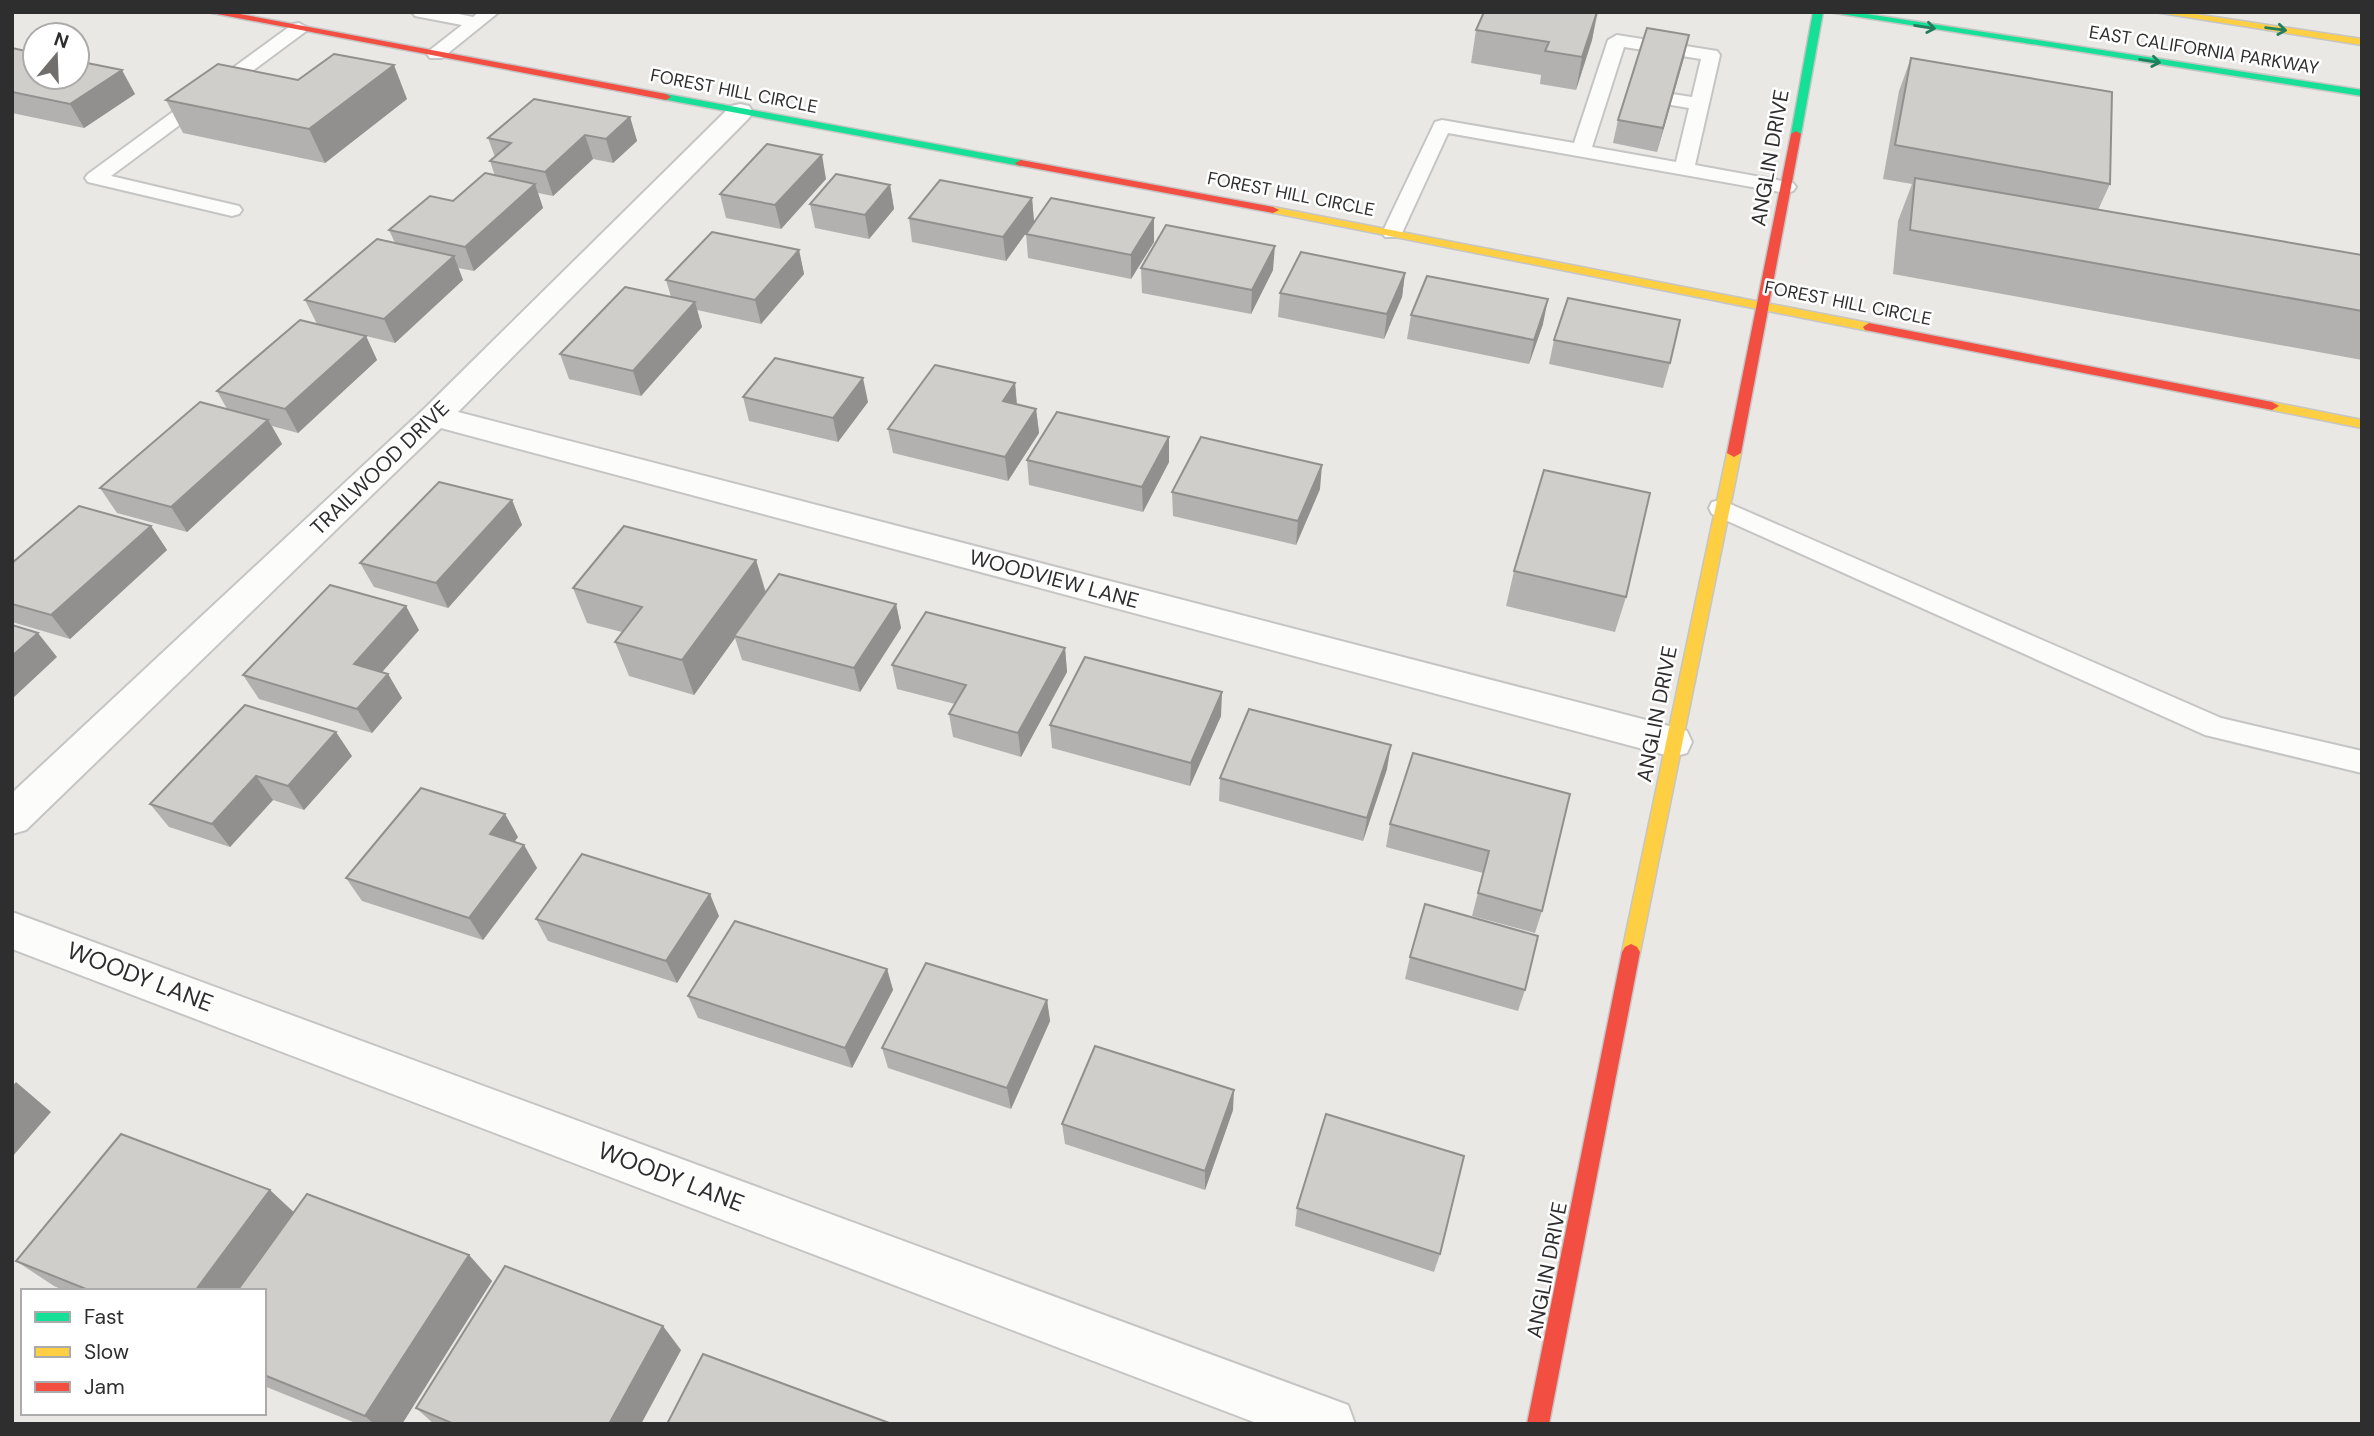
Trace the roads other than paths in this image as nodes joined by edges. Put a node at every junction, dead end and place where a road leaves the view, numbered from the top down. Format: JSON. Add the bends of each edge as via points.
{"nodes":[{"id":1,"x":212,"y":12,"type":"edge"},
{"id":2,"x":421,"y":12,"type":"edge"},
{"id":3,"x":1818,"y":12,"type":"edge"},
{"id":4,"x":1833,"y":12,"type":"edge"},
{"id":5,"x":2160,"y":12,"type":"edge"},
{"id":6,"x":483,"y":18,"type":"edge"},
{"id":7,"x":299,"y":28,"type":"junction"},
{"id":8,"x":2362,"y":42,"type":"edge"},
{"id":9,"x":436,"y":54,"type":"junction"},
{"id":10,"x":2362,"y":93,"type":"edge"},
{"id":11,"x":1671,"y":100,"type":"edge"},
{"id":12,"x":1699,"y":104,"type":"junction"},
{"id":13,"x":740,"y":112,"type":"junction"},
{"id":14,"x":1581,"y":151,"type":"junction"},
{"id":15,"x":1684,"y":169,"type":"junction"},
{"id":16,"x":1786,"y":187,"type":"junction"},
{"id":17,"x":232,"y":210,"type":"dead end"},
{"id":18,"x":1392,"y":233,"type":"junction"},
{"id":19,"x":1764,"y":307,"type":"junction"},
{"id":20,"x":435,"y":416,"type":"junction"},
{"id":21,"x":2362,"y":424,"type":"edge"},
{"id":22,"x":1721,"y":508,"type":"junction"},
{"id":23,"x":1673,"y":742,"type":"junction"},
{"id":24,"x":2362,"y":762,"type":"edge"},
{"id":25,"x":12,"y":818,"type":"edge"},
{"id":26,"x":12,"y":930,"type":"edge"},
{"id":27,"x":1329,"y":1424,"type":"edge"},
{"id":28,"x":1538,"y":1424,"type":"edge"}],
"edges":[{"from":1,"to":7,"type":"main road","name":"FOREST HILL CIRCLE"},
{"from":2,"to":6,"type":"lane"},
{"from":3,"to":16,"type":"main road","name":"ANGLIN DRIVE"},
{"from":4,"to":10,"type":"main road","name":"EAST CALIFORNIA PARKWAY","one_way":true},
{"from":5,"to":8,"type":"main road","one_way":true},
{"from":6,"to":9,"type":"lane"},
{"from":7,"to":9,"type":"main road","name":"FOREST HILL CIRCLE"},
{"from":7,"to":17,"type":"lane","via":[[95,178]]},
{"from":9,"to":13,"type":"main road","name":"FOREST HILL CIRCLE"},
{"from":11,"to":12,"type":"lane"},
{"from":12,"to":14,"type":"lane","via":[[1698,80],[1711,55],[1617,40],[1608,90]]},
{"from":12,"to":15,"type":"lane","via":[[1683,129]]},
{"from":13,"to":18,"type":"main road","name":"FOREST HILL CIRCLE"},
{"from":13,"to":20,"type":"street","name":"TRAILWOOD DRIVE"},
{"from":14,"to":15,"type":"lane"},
{"from":14,"to":18,"type":"lane","via":[[1442,126]]},
{"from":15,"to":16,"type":"lane"},
{"from":16,"to":19,"type":"main road","name":"ANGLIN DRIVE"},
{"from":18,"to":19,"type":"main road","name":"FOREST HILL CIRCLE"},
{"from":19,"to":21,"type":"main road","name":"FOREST HILL CIRCLE"},
{"from":19,"to":22,"type":"main road","name":"ANGLIN DRIVE"},
{"from":20,"to":23,"type":"street","name":"WOODVIEW LANE"},
{"from":20,"to":25,"type":"street","name":"TRAILWOOD DRIVE"},
{"from":22,"to":23,"type":"main road","name":"ANGLIN DRIVE"},
{"from":22,"to":24,"type":"lane","via":[[2215,727]]},
{"from":23,"to":28,"type":"main road","name":"ANGLIN DRIVE"},
{"from":26,"to":27,"type":"street","name":"WOODY LANE"}]}
